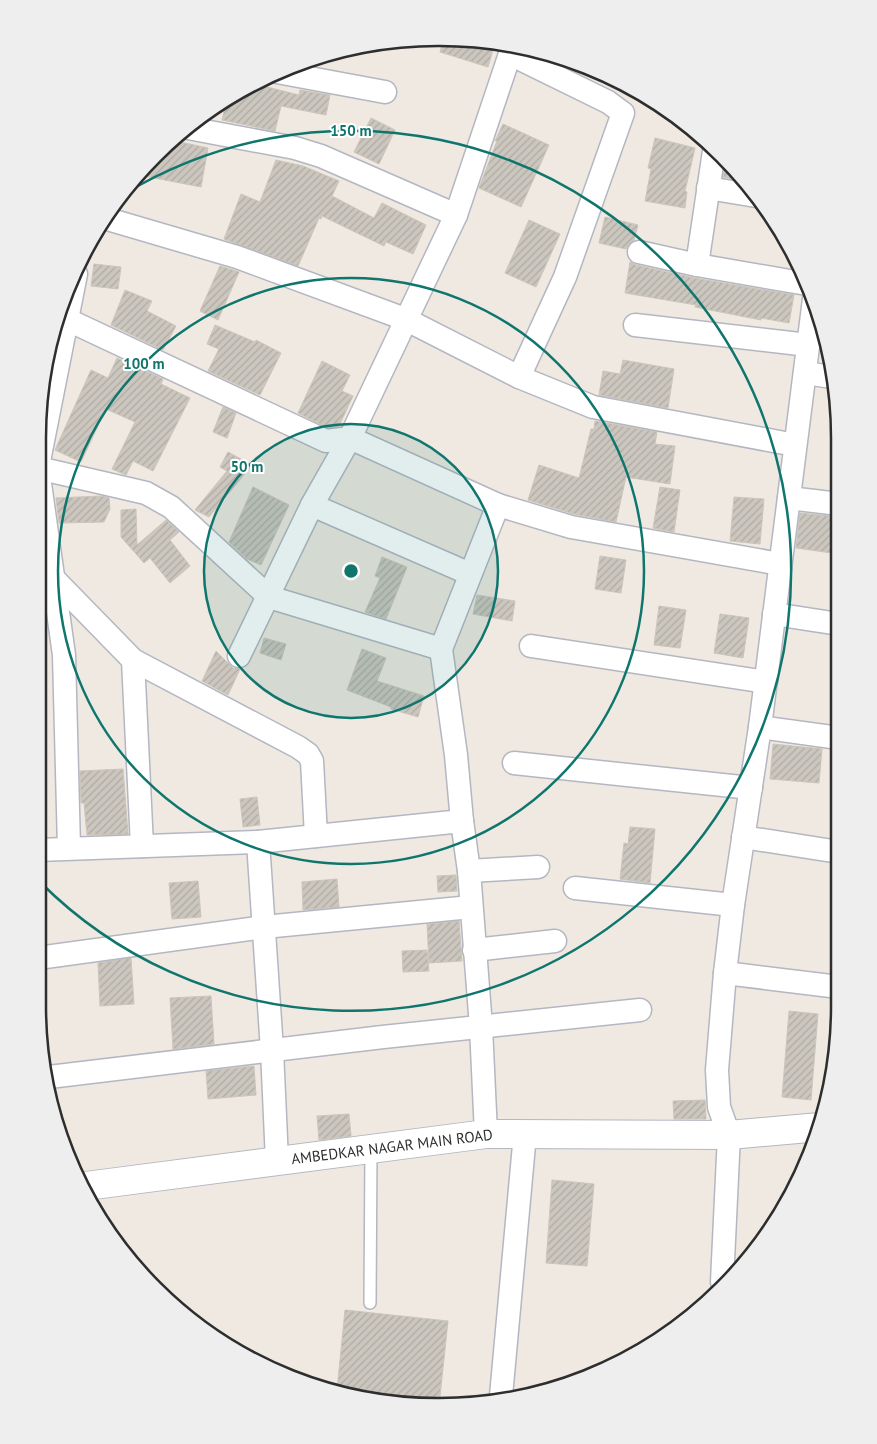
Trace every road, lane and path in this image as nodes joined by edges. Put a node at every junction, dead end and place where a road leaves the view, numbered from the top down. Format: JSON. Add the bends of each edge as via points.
{"nodes":[{"id":1,"x":511,"y":53,"type":"edge"},
{"id":2,"x":526,"y":57,"type":"edge"},
{"id":3,"x":292,"y":75,"type":"edge"},
{"id":4,"x":385,"y":92,"type":"dead end"},
{"id":5,"x":197,"y":130,"type":"edge"},
{"id":6,"x":713,"y":158,"type":"edge"},
{"id":7,"x":708,"y":188,"type":"junction"},
{"id":8,"x":745,"y":194,"type":"edge"},
{"id":9,"x":456,"y":215,"type":"junction"},
{"id":10,"x":112,"y":220,"type":"edge"},
{"id":11,"x":639,"y":252,"type":"dead end"},
{"id":12,"x":696,"y":265,"type":"junction"},
{"id":13,"x":798,"y":283,"type":"edge"},
{"id":14,"x":71,"y":300,"type":"edge"},
{"id":15,"x":812,"y":318,"type":"edge"},
{"id":16,"x":405,"y":319,"type":"junction"},
{"id":17,"x":68,"y":320,"type":"junction"},
{"id":18,"x":635,"y":325,"type":"dead end"},
{"id":19,"x":808,"y":345,"type":"junction"},
{"id":20,"x":54,"y":362,"type":"edge"},
{"id":21,"x":804,"y":373,"type":"junction"},
{"id":22,"x":519,"y":377,"type":"junction"},
{"id":23,"x":825,"y":377,"type":"edge"},
{"id":24,"x":350,"y":438,"type":"junction"},
{"id":25,"x":795,"y":445,"type":"junction"},
{"id":26,"x":46,"y":470,"type":"edge"},
{"id":27,"x":789,"y":498,"type":"junction"},
{"id":28,"x":831,"y":503,"type":"edge"},
{"id":29,"x":312,"y":505,"type":"junction"},
{"id":30,"x":498,"y":505,"type":"junction"},
{"id":31,"x":46,"y":527,"type":"edge"},
{"id":32,"x":780,"y":564,"type":"junction"},
{"id":33,"x":470,"y":574,"type":"junction"},
{"id":34,"x":53,"y":578,"type":"junction"},
{"id":35,"x":269,"y":597,"type":"junction"},
{"id":36,"x":774,"y":614,"type":"junction"},
{"id":37,"x":831,"y":623,"type":"edge"},
{"id":38,"x":531,"y":646,"type":"dead end"},
{"id":39,"x":441,"y":649,"type":"junction"},
{"id":40,"x":239,"y":656,"type":"dead end"},
{"id":41,"x":133,"y":660,"type":"junction"},
{"id":42,"x":766,"y":682,"type":"junction"},
{"id":43,"x":760,"y":726,"type":"junction"},
{"id":44,"x":831,"y":737,"type":"edge"},
{"id":45,"x":514,"y":762,"type":"dead end"},
{"id":46,"x":751,"y":788,"type":"junction"},
{"id":47,"x":462,"y":821,"type":"junction"},
{"id":48,"x":316,"y":836,"type":"junction"},
{"id":49,"x":743,"y":837,"type":"junction"},
{"id":50,"x":258,"y":842,"type":"junction"},
{"id":51,"x":142,"y":846,"type":"junction"},
{"id":52,"x":69,"y":848,"type":"junction"},
{"id":53,"x":46,"y":849,"type":"edge"},
{"id":54,"x":831,"y":851,"type":"edge"},
{"id":55,"x":538,"y":867,"type":"dead end"},
{"id":56,"x":469,"y":872,"type":"junction"},
{"id":57,"x":576,"y":888,"type":"dead end"},
{"id":58,"x":733,"y":905,"type":"junction"},
{"id":59,"x":471,"y":907,"type":"junction"},
{"id":60,"x":264,"y":928,"type":"junction"},
{"id":61,"x":555,"y":940,"type":"dead end"},
{"id":62,"x":474,"y":950,"type":"junction"},
{"id":63,"x":46,"y":957,"type":"edge"},
{"id":64,"x":725,"y":973,"type":"junction"},
{"id":65,"x":831,"y":986,"type":"edge"},
{"id":66,"x":640,"y":1010,"type":"dead end"},
{"id":67,"x":481,"y":1027,"type":"junction"},
{"id":68,"x":272,"y":1050,"type":"junction"},
{"id":69,"x":53,"y":1077,"type":"edge"},
{"id":70,"x":811,"y":1128,"type":"edge"},
{"id":71,"x":486,"y":1134,"type":"junction"},
{"id":72,"x":525,"y":1134,"type":"junction"},
{"id":73,"x":729,"y":1135,"type":"junction"},
{"id":74,"x":371,"y":1148,"type":"junction"},
{"id":75,"x":277,"y":1161,"type":"junction"},
{"id":76,"x":90,"y":1185,"type":"edge"},
{"id":77,"x":722,"y":1276,"type":"edge"},
{"id":78,"x":370,"y":1303,"type":"dead end"},
{"id":79,"x":501,"y":1392,"type":"edge"}],
"edges":[{"from":1,"to":9,"type":"street"},
{"from":2,"to":22,"type":"street","via":[[623,113],[565,277]]},
{"from":3,"to":4,"type":"street"},
{"from":5,"to":9,"type":"street","via":[[321,156]]},
{"from":6,"to":7,"type":"street"},
{"from":7,"to":8,"type":"street"},
{"from":7,"to":12,"type":"street"},
{"from":9,"to":16,"type":"street"},
{"from":10,"to":16,"type":"street","via":[[237,257]]},
{"from":11,"to":12,"type":"street"},
{"from":12,"to":13,"type":"street"},
{"from":14,"to":17,"type":"street"},
{"from":15,"to":19,"type":"street"},
{"from":16,"to":22,"type":"street"},
{"from":16,"to":24,"type":"street"},
{"from":17,"to":20,"type":"street"},
{"from":17,"to":24,"type":"street","via":[[326,441]]},
{"from":18,"to":19,"type":"street"},
{"from":19,"to":21,"type":"street"},
{"from":21,"to":23,"type":"street"},
{"from":21,"to":25,"type":"street"},
{"from":22,"to":25,"type":"street","via":[[594,407]]},
{"from":24,"to":29,"type":"street"},
{"from":24,"to":30,"type":"street"},
{"from":25,"to":27,"type":"street"},
{"from":26,"to":35,"type":"street","via":[[146,493],[171,507]]},
{"from":27,"to":28,"type":"street"},
{"from":27,"to":32,"type":"street"},
{"from":29,"to":33,"type":"street"},
{"from":29,"to":35,"type":"street"},
{"from":30,"to":32,"type":"street","via":[[571,527]]},
{"from":30,"to":33,"type":"street"},
{"from":31,"to":34,"type":"street"},
{"from":32,"to":36,"type":"street"},
{"from":33,"to":39,"type":"street"},
{"from":34,"to":41,"type":"street"},
{"from":34,"to":52,"type":"street","via":[[64,655]]},
{"from":35,"to":39,"type":"street"},
{"from":35,"to":40,"type":"street"},
{"from":36,"to":37,"type":"street"},
{"from":36,"to":42,"type":"street"},
{"from":38,"to":42,"type":"street"},
{"from":39,"to":47,"type":"street"},
{"from":41,"to":48,"type":"street","via":[[308,754],[312,761]]},
{"from":41,"to":51,"type":"street"},
{"from":42,"to":43,"type":"street"},
{"from":43,"to":44,"type":"street"},
{"from":43,"to":46,"type":"street"},
{"from":45,"to":46,"type":"street"},
{"from":46,"to":49,"type":"street"},
{"from":47,"to":48,"type":"street"},
{"from":47,"to":56,"type":"street"},
{"from":48,"to":50,"type":"street"},
{"from":49,"to":54,"type":"street"},
{"from":49,"to":58,"type":"street"},
{"from":50,"to":51,"type":"street"},
{"from":50,"to":60,"type":"street"},
{"from":51,"to":52,"type":"street"},
{"from":52,"to":53,"type":"street"},
{"from":55,"to":56,"type":"street"},
{"from":56,"to":59,"type":"street"},
{"from":57,"to":58,"type":"street"},
{"from":58,"to":64,"type":"street"},
{"from":59,"to":60,"type":"street"},
{"from":59,"to":62,"type":"street"},
{"from":60,"to":63,"type":"street"},
{"from":60,"to":68,"type":"street"},
{"from":61,"to":62,"type":"street"},
{"from":62,"to":67,"type":"street"},
{"from":64,"to":65,"type":"street"},
{"from":64,"to":73,"type":"street","via":[[717,1070],[719,1107]]},
{"from":66,"to":67,"type":"street"},
{"from":67,"to":68,"type":"street"},
{"from":67,"to":71,"type":"street"},
{"from":68,"to":69,"type":"street"},
{"from":68,"to":75,"type":"street"},
{"from":70,"to":73,"type":"street","name":"AMBEDKAR NAGAR MAIN ROAD"},
{"from":71,"to":72,"type":"street","name":"AMBEDKAR NAGAR MAIN ROAD"},
{"from":71,"to":74,"type":"street","name":"AMBEDKAR NAGAR MAIN ROAD"},
{"from":72,"to":73,"type":"street","name":"AMBEDKAR NAGAR MAIN ROAD"},
{"from":72,"to":79,"type":"street"},
{"from":73,"to":77,"type":"street"},
{"from":74,"to":75,"type":"street","name":"AMBEDKAR NAGAR MAIN ROAD"},
{"from":74,"to":78,"type":"lane"},
{"from":75,"to":76,"type":"street","name":"AMBEDKAR NAGAR MAIN ROAD"}]}
